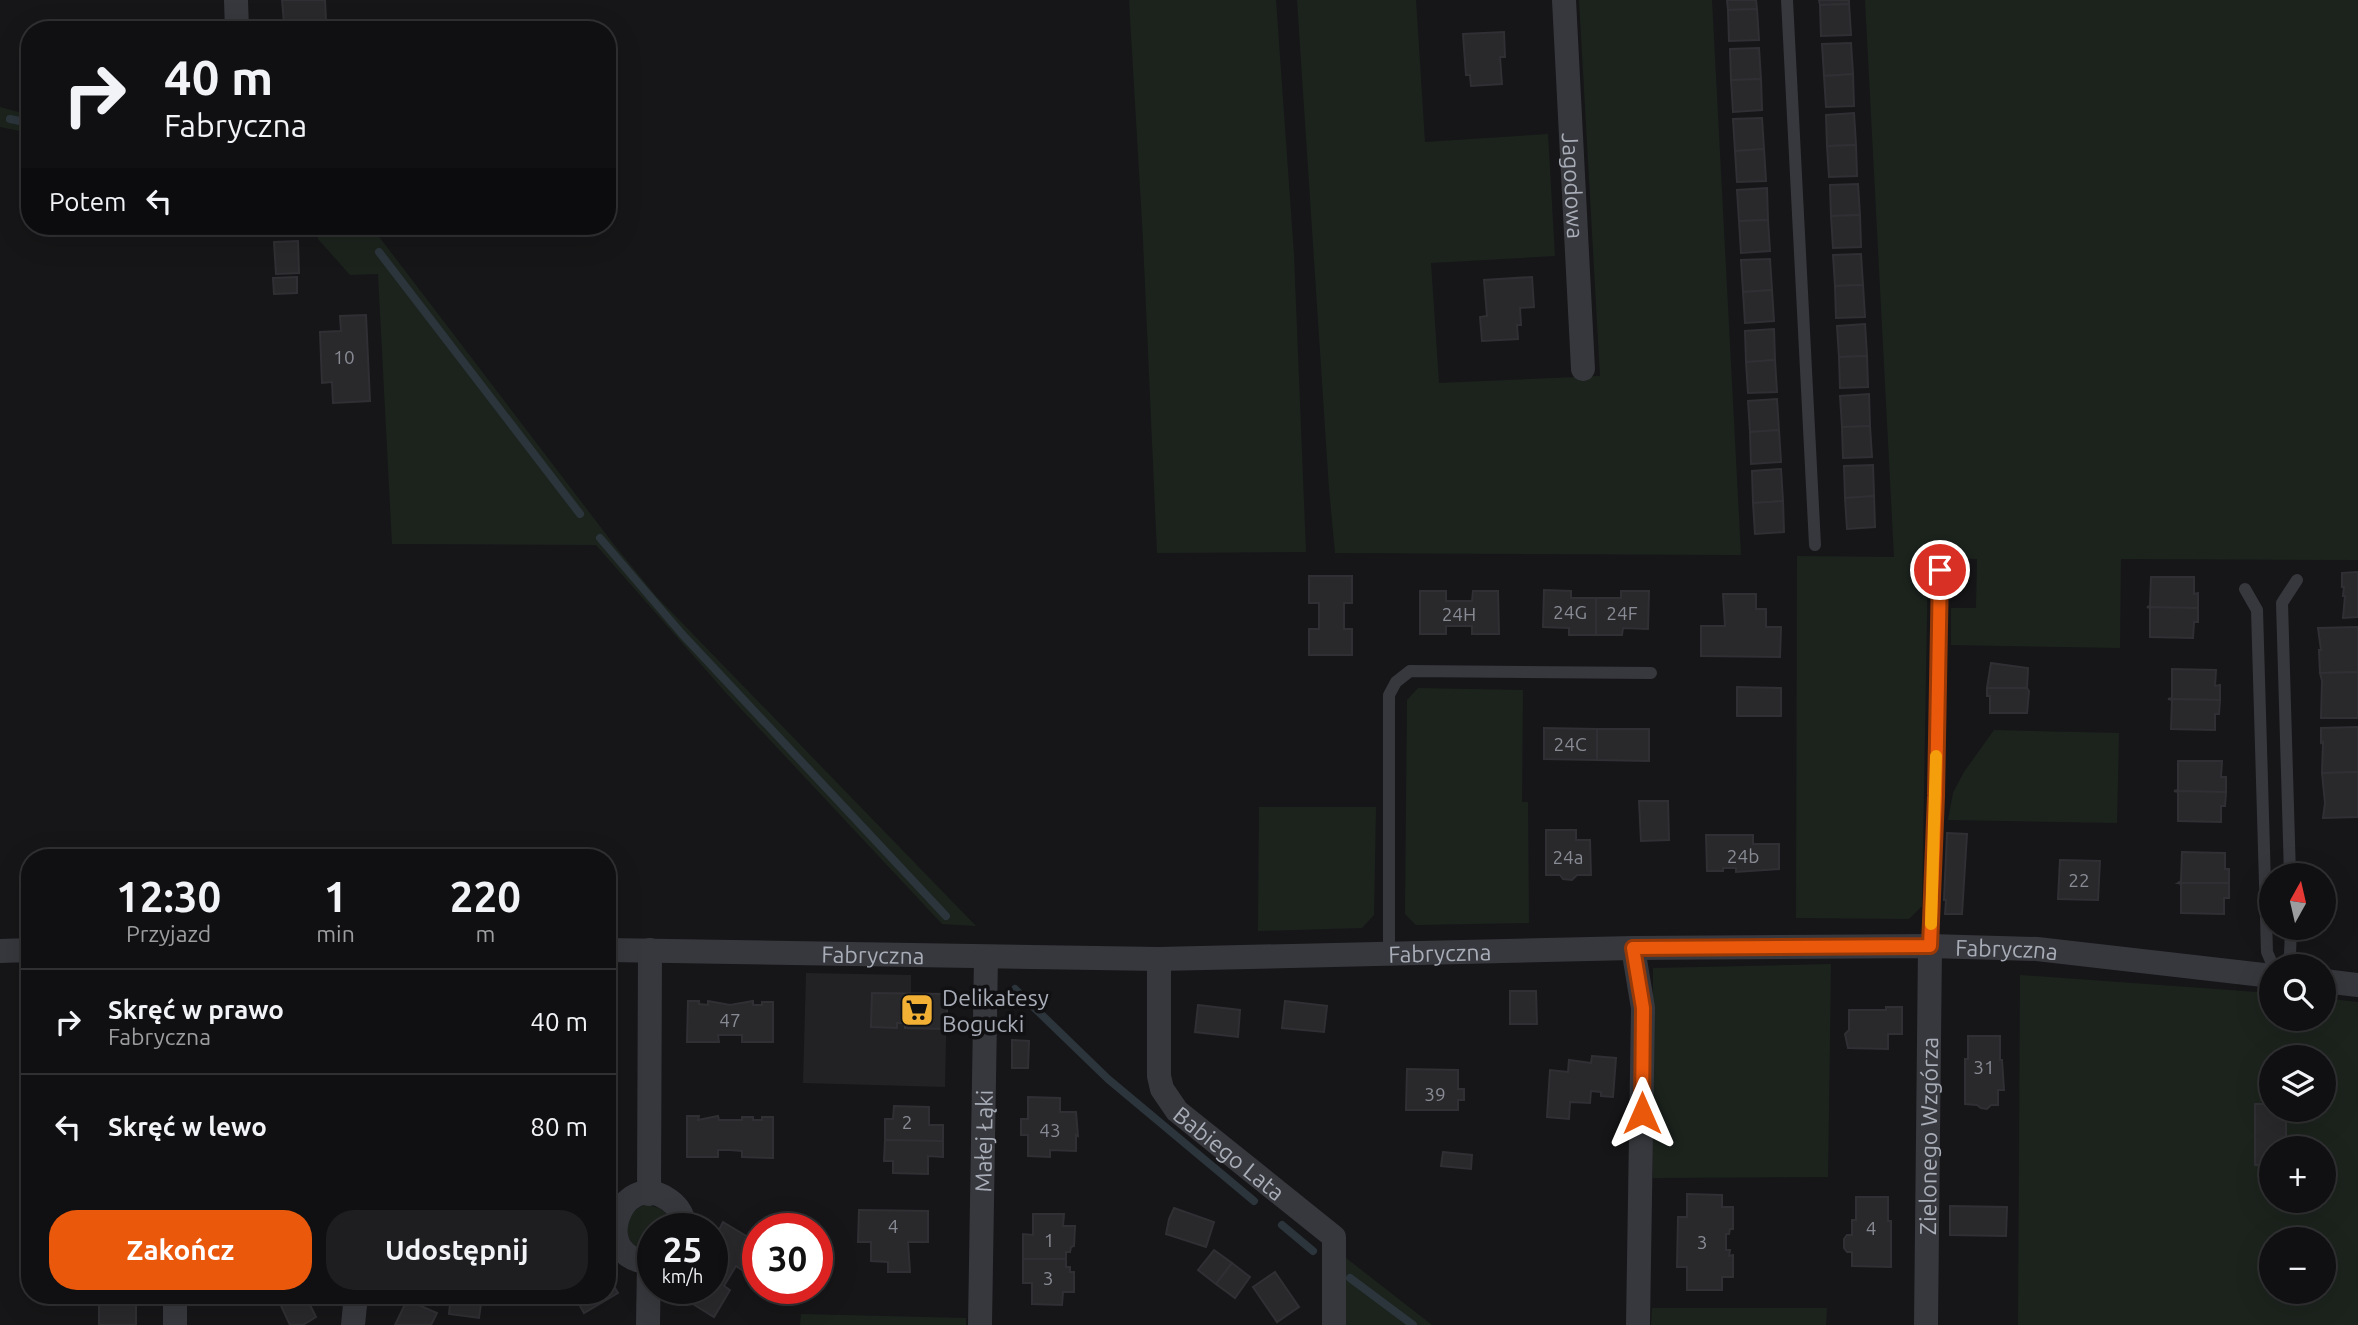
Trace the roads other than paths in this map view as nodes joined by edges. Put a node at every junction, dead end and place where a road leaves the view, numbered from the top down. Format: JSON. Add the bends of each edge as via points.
{"nodes":[{"id":1,"x":236,"y":0,"type":"edge"},
{"id":2,"x":1564,"y":0,"type":"edge"},
{"id":3,"x":1787,"y":0,"type":"edge"},
{"id":4,"x":237,"y":21,"type":"edge"},
{"id":5,"x":1583,"y":369,"type":"dead end"},
{"id":6,"x":1815,"y":545,"type":"dead end"},
{"id":7,"x":1940,"y":570,"type":"dead end"},
{"id":8,"x":2297,"y":580,"type":"dead end"},
{"id":9,"x":2245,"y":589,"type":"dead end"},
{"id":10,"x":1651,"y":673,"type":"dead end"},
{"id":11,"x":2290,"y":863,"type":"edge"},
{"id":12,"x":1930,"y":946,"type":"junction"},
{"id":13,"x":1633,"y":948,"type":"junction"},
{"id":14,"x":21,"y":950,"type":"edge"},
{"id":15,"x":616,"y":950,"type":"edge"},
{"id":16,"x":650,"y":950,"type":"junction"},
{"id":17,"x":0,"y":951,"type":"edge"},
{"id":18,"x":2268,"y":954,"type":"edge"},
{"id":19,"x":1389,"y":955,"type":"junction"},
{"id":20,"x":986,"y":957,"type":"junction"},
{"id":21,"x":1159,"y":959,"type":"junction"},
{"id":22,"x":2259,"y":975,"type":"edge"},
{"id":23,"x":2336,"y":982,"type":"edge"},
{"id":24,"x":2358,"y":985,"type":"edge"},
{"id":25,"x":649,"y":1194,"type":"junction"},
{"id":26,"x":681,"y":1213,"type":"edge"},
{"id":27,"x":616,"y":1218,"type":"edge"},
{"id":28,"x":616,"y":1239,"type":"edge"},
{"id":29,"x":637,"y":1259,"type":"edge"},
{"id":30,"x":175,"y":1304,"type":"edge"},
{"id":31,"x":355,"y":1304,"type":"edge"},
{"id":32,"x":649,"y":1304,"type":"edge"},
{"id":33,"x":175,"y":1325,"type":"edge"},
{"id":34,"x":353,"y":1325,"type":"edge"},
{"id":35,"x":648,"y":1325,"type":"edge"},
{"id":36,"x":980,"y":1325,"type":"edge"},
{"id":37,"x":1334,"y":1325,"type":"edge"},
{"id":38,"x":1638,"y":1325,"type":"edge"},
{"id":39,"x":1926,"y":1325,"type":"edge"}],
"edges":[{"from":1,"to":4,"type":"street"},
{"from":2,"to":5,"type":"street","name":"Jagodowa"},
{"from":3,"to":6,"type":"lane"},
{"from":7,"to":12,"type":"lane"},
{"from":8,"to":11,"type":"lane","via":[[2282,603]]},
{"from":9,"to":18,"type":"lane","via":[[2257,610]]},
{"from":10,"to":19,"type":"lane","via":[[1410,671],[1396,682],[1389,695]]},
{"from":12,"to":13,"type":"street","name":"Fabryczna"},
{"from":12,"to":22,"type":"street","name":"Fabryczna","via":[[2037,949]]},
{"from":12,"to":39,"type":"street","name":"Zielonego Wzgórza"},
{"from":13,"to":19,"type":"street","name":"Fabryczna"},
{"from":13,"to":38,"type":"street","via":[[1643,1008]]},
{"from":14,"to":17,"type":"street"},
{"from":15,"to":16,"type":"street","name":"Fabryczna"},
{"from":16,"to":20,"type":"street","name":"Fabryczna"},
{"from":16,"to":25,"type":"street"},
{"from":19,"to":21,"type":"street","name":"Fabryczna"},
{"from":20,"to":21,"type":"street","name":"Fabryczna"},
{"from":20,"to":36,"type":"street","name":"Małej Łąki"},
{"from":21,"to":37,"type":"street","name":"Babiego Lata","via":[[1159,1076],[1167,1100],[1334,1237]]},
{"from":23,"to":24,"type":"street"},
{"from":25,"to":26,"type":"street","via":[[659,1195]]},
{"from":25,"to":27,"type":"street","via":[[638,1195]]},
{"from":28,"to":29,"type":"street","via":[[629,1256]]},
{"from":30,"to":33,"type":"street"},
{"from":31,"to":34,"type":"street"},
{"from":32,"to":35,"type":"street"}]}
